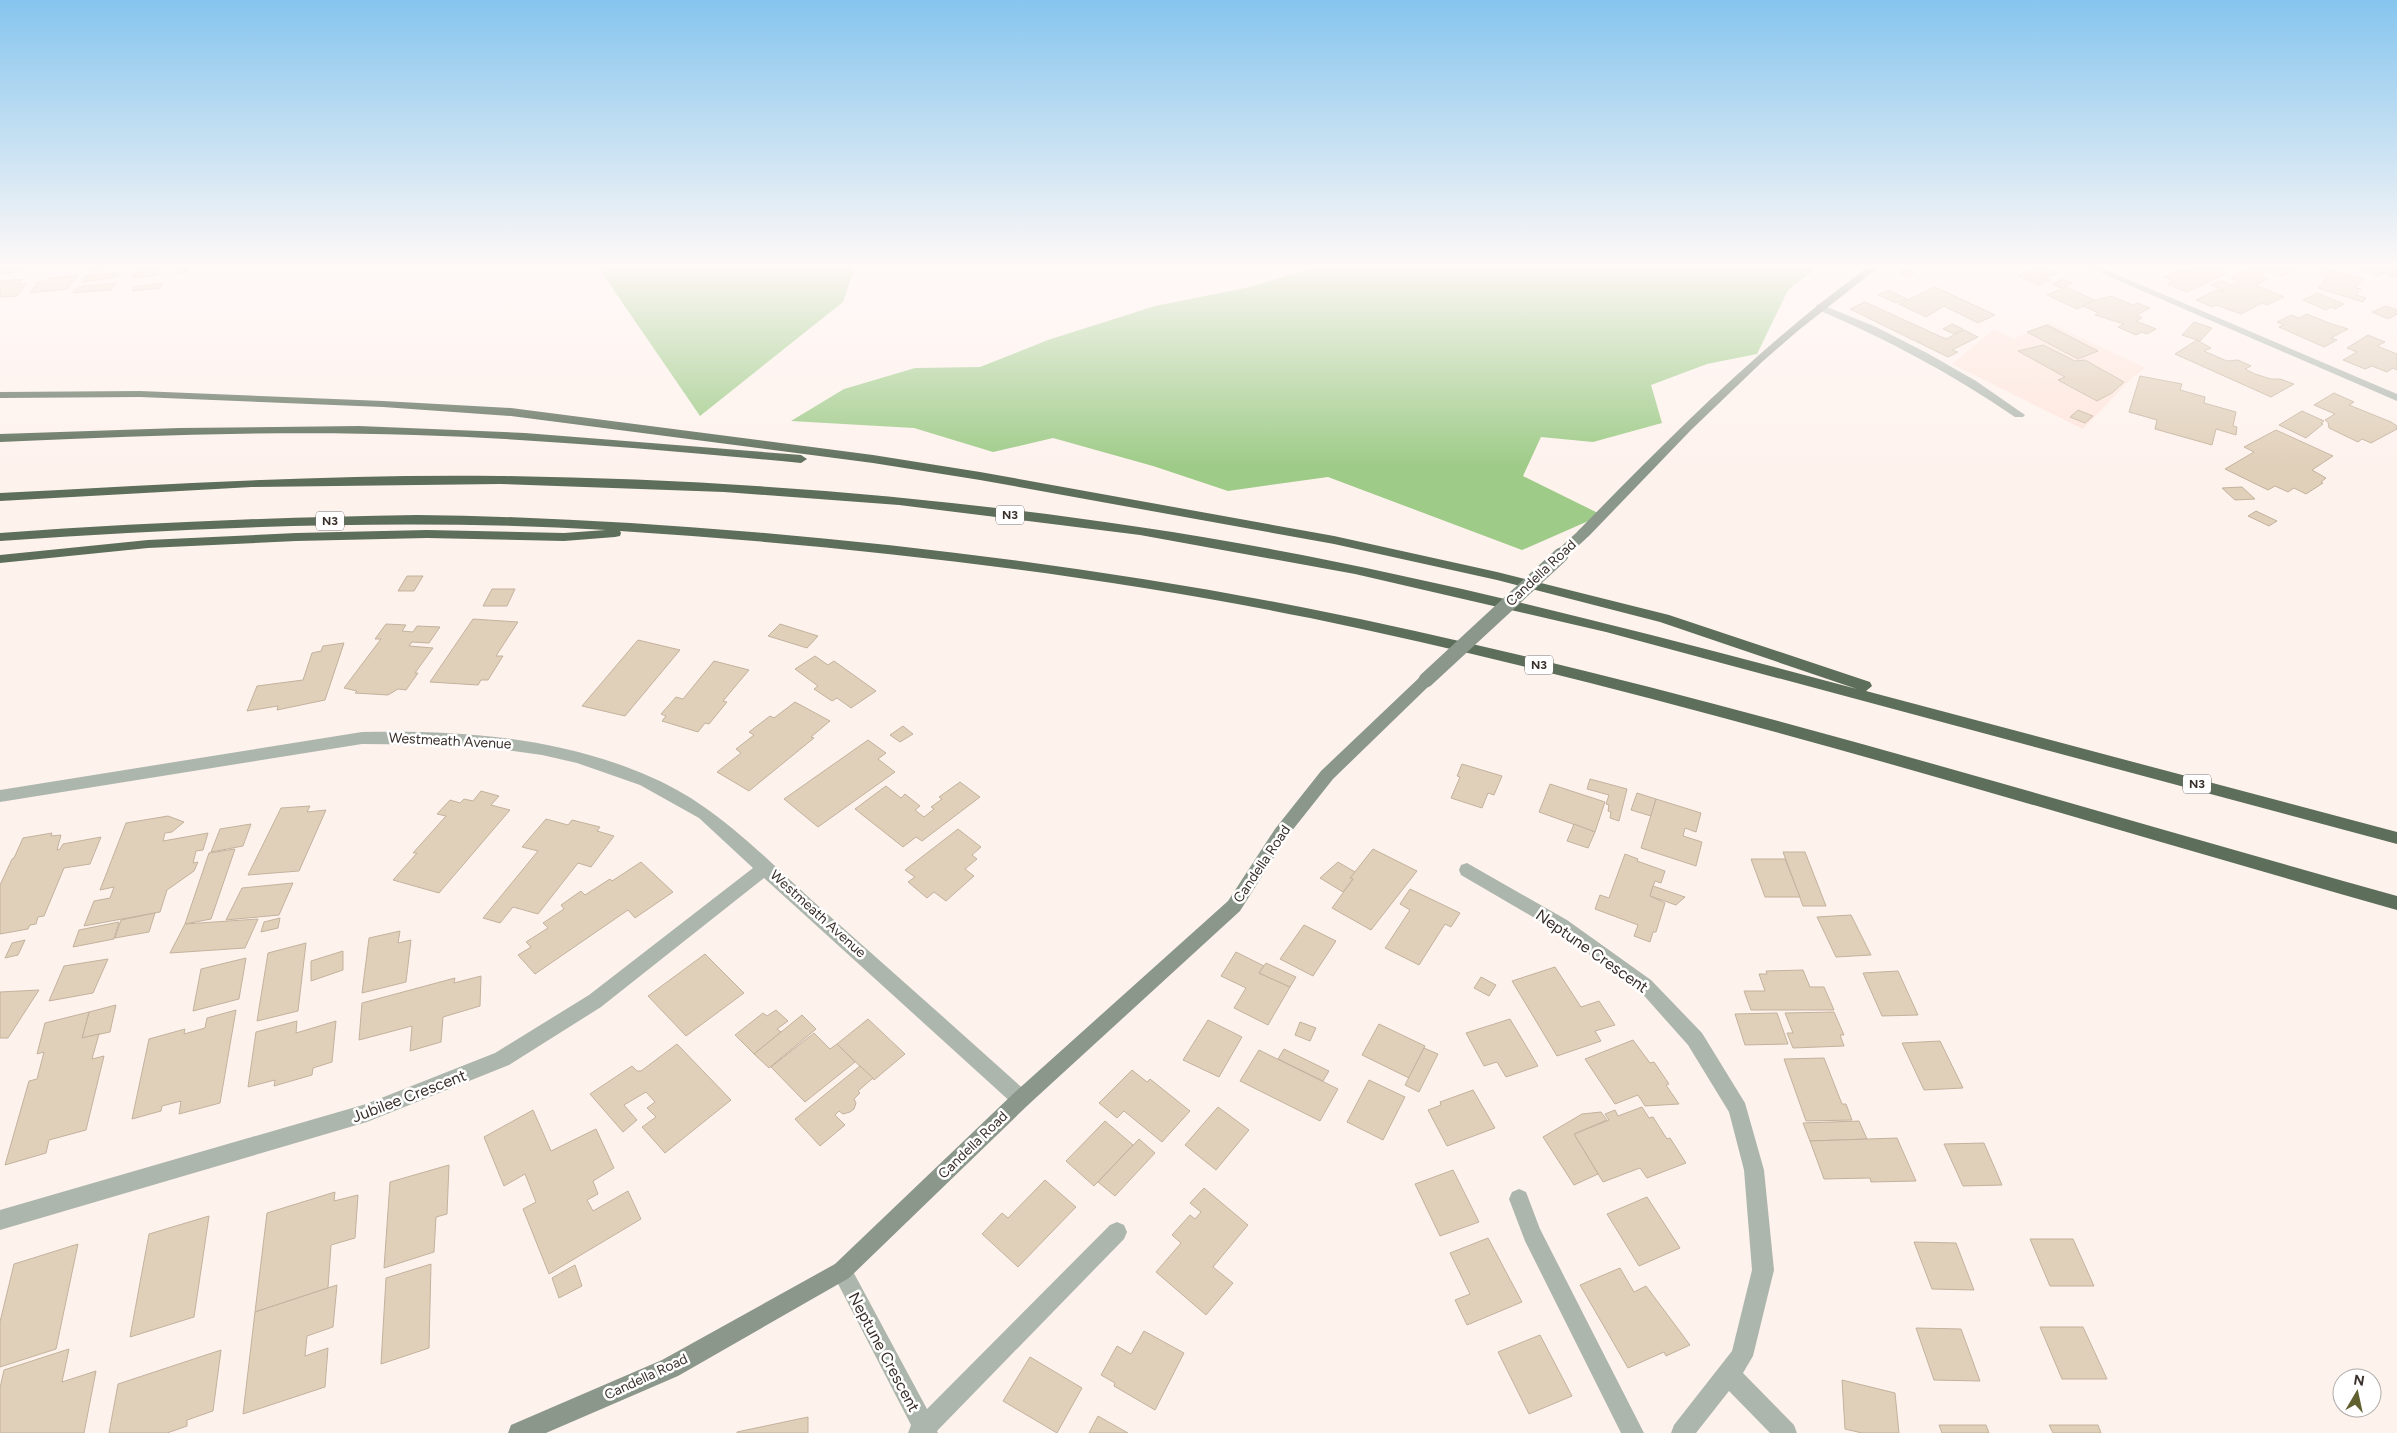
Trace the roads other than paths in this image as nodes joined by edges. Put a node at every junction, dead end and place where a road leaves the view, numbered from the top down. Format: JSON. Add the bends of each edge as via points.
{"nodes":[{"id":1,"x":1788,"y":334,"type":"edge"},
{"id":2,"x":1882,"y":334,"type":"edge"},
{"id":3,"x":2249,"y":334,"type":"edge"},
{"id":4,"x":0,"y":395,"type":"edge"},
{"id":5,"x":2397,"y":398,"type":"edge"},
{"id":6,"x":2020,"y":415,"type":"dead end"},
{"id":7,"x":0,"y":438,"type":"edge"},
{"id":8,"x":980,"y":476,"type":"junction"},
{"id":9,"x":0,"y":497,"type":"edge"},
{"id":10,"x":661,"y":529,"type":"junction"},
{"id":11,"x":0,"y":537,"type":"edge"},
{"id":12,"x":0,"y":559,"type":"edge"},
{"id":13,"x":1997,"y":731,"type":"junction"},
{"id":14,"x":0,"y":796,"type":"edge"},
{"id":15,"x":2397,"y":838,"type":"edge"},
{"id":16,"x":766,"y":867,"type":"junction"},
{"id":17,"x":1467,"y":870,"type":"dead end"},
{"id":18,"x":2397,"y":903,"type":"edge"},
{"id":19,"x":1020,"y":1100,"type":"junction"},
{"id":20,"x":1519,"y":1199,"type":"dead end"},
{"id":21,"x":0,"y":1220,"type":"edge"},
{"id":22,"x":1117,"y":1232,"type":"dead end"},
{"id":23,"x":842,"y":1271,"type":"junction"},
{"id":24,"x":1728,"y":1374,"type":"junction"},
{"id":25,"x":923,"y":1431,"type":"edge"},
{"id":26,"x":519,"y":1433,"type":"edge"},
{"id":27,"x":1633,"y":1433,"type":"edge"},
{"id":28,"x":1682,"y":1433,"type":"edge"},
{"id":29,"x":1786,"y":1433,"type":"edge"}],
"edges":[{"from":1,"to":19,"type":"street","name":"Candella Road","bridge":true,"via":[[1661,452],[1583,534],[1327,775],[1281,833],[1234,906]]},
{"from":2,"to":6,"type":"street"},
{"from":3,"to":5,"type":"street"},
{"from":4,"to":8,"type":"highway","via":[[140,394],[511,412]]},
{"from":7,"to":8,"type":"highway","via":[[360,430],[658,446]]},
{"from":8,"to":13,"type":"highway","via":[[1334,540],[1497,576],[1664,618]]},
{"from":9,"to":13,"type":"highway","number":"N3","via":[[252,483],[500,480],[724,488],[899,501],[1140,531],[1355,570],[1606,627]]},
{"from":10,"to":11,"type":"highway","number":"N3","via":[[584,523],[421,519],[161,526]]},
{"from":10,"to":12,"type":"highway","via":[[564,537],[426,534],[257,539],[148,544]]},
{"from":10,"to":18,"type":"highway","number":"N3","via":[[805,540],[975,559],[1184,590],[1385,630],[1588,677]]},
{"from":13,"to":15,"type":"highway","number":"N3"},
{"from":14,"to":16,"type":"street","name":"Westmeath Avenue","via":[[362,738],[408,736],[503,742],[580,758],[646,781],[705,814]]},
{"from":16,"to":19,"type":"street","name":"Westmeath Avenue"},
{"from":16,"to":21,"type":"street","name":"Jubilee Crescent","via":[[595,1001],[502,1060],[367,1113]]},
{"from":17,"to":24,"type":"street","name":"Neptune Crescent","via":[[1561,925],[1644,985],[1696,1039],[1738,1109],[1754,1170],[1763,1270],[1742,1356]]},
{"from":19,"to":23,"type":"street","name":"Candella Road"},
{"from":20,"to":27,"type":"street","via":[[1532,1234]]},
{"from":22,"to":25,"type":"street"},
{"from":23,"to":25,"type":"street","name":"Neptune Crescent"},
{"from":23,"to":26,"type":"street","name":"Candella Road","via":[[670,1368]]},
{"from":24,"to":28,"type":"street","name":"Neptune Crescent"},
{"from":24,"to":29,"type":"street"}]}
